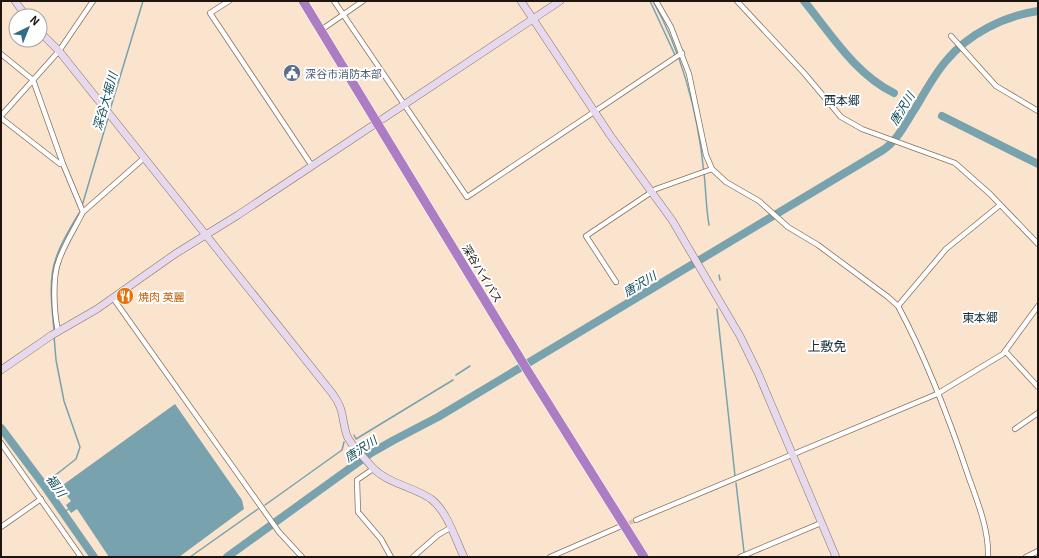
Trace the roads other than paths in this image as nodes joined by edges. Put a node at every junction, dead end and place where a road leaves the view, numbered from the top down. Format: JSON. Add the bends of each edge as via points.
{"nodes":[{"id":1,"x":93,"y":1,"type":"edge"},
{"id":2,"x":229,"y":1,"type":"edge"},
{"id":3,"x":303,"y":1,"type":"edge"},
{"id":4,"x":334,"y":1,"type":"edge"},
{"id":5,"x":363,"y":1,"type":"edge"},
{"id":6,"x":521,"y":1,"type":"edge"},
{"id":7,"x":560,"y":1,"type":"edge"},
{"id":8,"x":656,"y":1,"type":"edge"},
{"id":9,"x":737,"y":1,"type":"edge"},
{"id":10,"x":343,"y":14,"type":"junction"},
{"id":11,"x":532,"y":18,"type":"junction"},
{"id":12,"x":321,"y":30,"type":"junction"},
{"id":13,"x":952,"y":37,"type":"dead end"},
{"id":14,"x":48,"y":40,"type":"edge"},
{"id":15,"x":59,"y":51,"type":"junction"},
{"id":16,"x":682,"y":53,"type":"junction"},
{"id":17,"x":1,"y":54,"type":"edge"},
{"id":18,"x":33,"y":80,"type":"junction"},
{"id":19,"x":406,"y":104,"type":"junction"},
{"id":20,"x":1038,"y":111,"type":"edge"},
{"id":21,"x":594,"y":112,"type":"junction"},
{"id":22,"x":1,"y":117,"type":"edge"},
{"id":23,"x":378,"y":122,"type":"junction"},
{"id":24,"x":144,"y":158,"type":"junction"},
{"id":25,"x":63,"y":164,"type":"junction"},
{"id":26,"x":312,"y":166,"type":"junction"},
{"id":27,"x":712,"y":169,"type":"junction"},
{"id":28,"x":652,"y":191,"type":"junction"},
{"id":29,"x":1000,"y":205,"type":"junction"},
{"id":30,"x":83,"y":212,"type":"junction"},
{"id":31,"x":205,"y":234,"type":"junction"},
{"id":32,"x":1038,"y":244,"type":"edge"},
{"id":33,"x":616,"y":282,"type":"dead end"},
{"id":34,"x":113,"y":298,"type":"junction"},
{"id":35,"x":898,"y":306,"type":"junction"},
{"id":36,"x":1038,"y":306,"type":"edge"},
{"id":37,"x":58,"y":330,"type":"junction"},
{"id":38,"x":1005,"y":351,"type":"junction"},
{"id":39,"x":1,"y":370,"type":"edge"},
{"id":40,"x":1038,"y":387,"type":"edge"},
{"id":41,"x":937,"y":394,"type":"junction"},
{"id":42,"x":1038,"y":413,"type":"edge"},
{"id":43,"x":1015,"y":429,"type":"dead end"},
{"id":44,"x":1,"y":442,"type":"edge"},
{"id":45,"x":793,"y":455,"type":"junction"},
{"id":46,"x":373,"y":468,"type":"junction"},
{"id":47,"x":41,"y":500,"type":"junction"},
{"id":48,"x":636,"y":520,"type":"tunnel mouth"},
{"id":49,"x":821,"y":523,"type":"junction"},
{"id":50,"x":1,"y":527,"type":"edge"},
{"id":51,"x":619,"y":527,"type":"tunnel mouth"},
{"id":52,"x":450,"y":528,"type":"junction"},
{"id":53,"x":1038,"y":551,"type":"edge"},
{"id":54,"x":1032,"y":556,"type":"edge"},
{"id":55,"x":81,"y":557,"type":"edge"},
{"id":56,"x":302,"y":557,"type":"edge"},
{"id":57,"x":391,"y":557,"type":"edge"},
{"id":58,"x":413,"y":557,"type":"edge"},
{"id":59,"x":464,"y":557,"type":"edge"},
{"id":60,"x":550,"y":557,"type":"edge"},
{"id":61,"x":644,"y":557,"type":"edge"},
{"id":62,"x":740,"y":557,"type":"edge"},
{"id":63,"x":836,"y":557,"type":"edge"},
{"id":64,"x":988,"y":557,"type":"edge"},
{"id":65,"x":1026,"y":557,"type":"edge"}],
"edges":[{"from":1,"to":15,"type":"street"},
{"from":2,"to":26,"type":"street","via":[[210,13]]},
{"from":3,"to":12,"type":"highway","name":"深谷バイパス"},
{"from":4,"to":10,"type":"street"},
{"from":5,"to":10,"type":"street"},
{"from":6,"to":11,"type":"street"},
{"from":7,"to":11,"type":"street"},
{"from":8,"to":16,"type":"street"},
{"from":9,"to":29,"type":"street","via":[[842,117],[857,127],[955,163]]},
{"from":10,"to":12,"type":"street"},
{"from":10,"to":19,"type":"street"},
{"from":11,"to":19,"type":"street"},
{"from":11,"to":21,"type":"street"},
{"from":12,"to":23,"type":"highway","name":"深谷バイパス"},
{"from":13,"to":20,"type":"street","via":[[996,86]]},
{"from":14,"to":15,"type":"street"},
{"from":15,"to":18,"type":"street"},
{"from":15,"to":24,"type":"street"},
{"from":16,"to":21,"type":"street"},
{"from":16,"to":27,"type":"street","via":[[690,74],[706,155]]},
{"from":17,"to":18,"type":"street"},
{"from":18,"to":22,"type":"street"},
{"from":18,"to":25,"type":"street"},
{"from":19,"to":21,"type":"street","via":[[467,197]]},
{"from":19,"to":23,"type":"street"},
{"from":21,"to":28,"type":"street"},
{"from":22,"to":25,"type":"street"},
{"from":23,"to":26,"type":"street"},
{"from":23,"to":61,"type":"highway","name":"深谷バイパス","via":[[529,373]]},
{"from":24,"to":30,"type":"street"},
{"from":24,"to":31,"type":"street"},
{"from":25,"to":30,"type":"street"},
{"from":26,"to":31,"type":"street"},
{"from":27,"to":28,"type":"street"},
{"from":27,"to":35,"type":"street","via":[[722,180],[755,198],[782,222],[826,251]]},
{"from":28,"to":33,"type":"street","via":[[586,236]]},
{"from":28,"to":45,"type":"street","via":[[689,247],[747,349]]},
{"from":29,"to":32,"type":"street"},
{"from":29,"to":35,"type":"street","via":[[946,249]]},
{"from":30,"to":37,"type":"street","via":[[56,269]]},
{"from":31,"to":34,"type":"street"},
{"from":31,"to":46,"type":"street","via":[[340,403],[347,435]]},
{"from":34,"to":37,"type":"street"},
{"from":34,"to":56,"type":"street","via":[[279,532]]},
{"from":35,"to":41,"type":"street"},
{"from":36,"to":38,"type":"street"},
{"from":37,"to":39,"type":"street"},
{"from":38,"to":40,"type":"street"},
{"from":38,"to":41,"type":"street"},
{"from":41,"to":45,"type":"street"},
{"from":41,"to":64,"type":"street","via":[[981,511],[989,549]]},
{"from":42,"to":43,"type":"street"},
{"from":44,"to":47,"type":"street"},
{"from":45,"to":48,"type":"street"},
{"from":45,"to":49,"type":"street"},
{"from":46,"to":52,"type":"street","via":[[386,478],[432,500],[441,510]]},
{"from":46,"to":57,"type":"street","via":[[358,480],[357,508],[381,539]]},
{"from":47,"to":50,"type":"street"},
{"from":47,"to":55,"type":"street"},
{"from":49,"to":62,"type":"street"},
{"from":49,"to":63,"type":"street"},
{"from":51,"to":60,"type":"street"},
{"from":52,"to":58,"type":"street"},
{"from":52,"to":59,"type":"street"},
{"from":53,"to":54,"type":"street"},
{"from":54,"to":65,"type":"street"}]}
